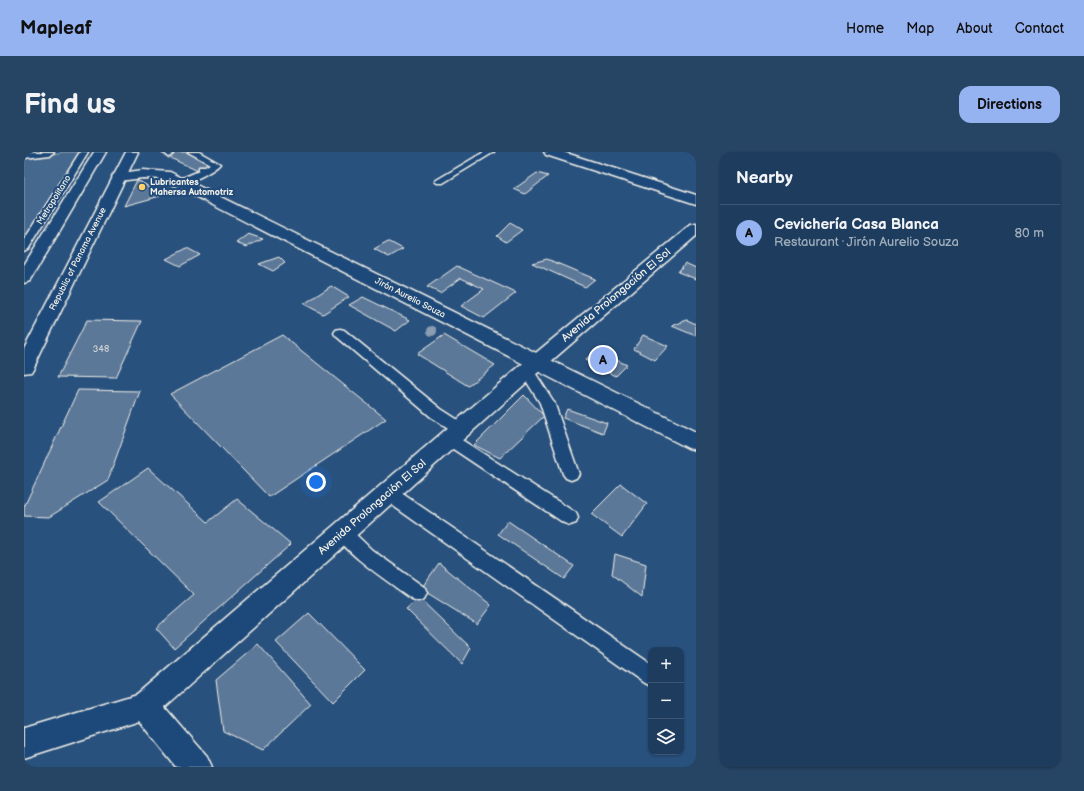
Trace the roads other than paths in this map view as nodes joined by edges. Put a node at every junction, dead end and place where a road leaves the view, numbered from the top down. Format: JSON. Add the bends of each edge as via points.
{"nodes":[{"id":1,"x":50,"y":152,"type":"edge"},
{"id":2,"x":84,"y":152,"type":"edge"},
{"id":3,"x":100,"y":152,"type":"edge"},
{"id":4,"x":132,"y":152,"type":"edge"},
{"id":5,"x":192,"y":152,"type":"edge"},
{"id":6,"x":490,"y":152,"type":"edge"},
{"id":7,"x":550,"y":152,"type":"edge"},
{"id":8,"x":24,"y":155,"type":"edge"},
{"id":9,"x":119,"y":177,"type":"junction"},
{"id":10,"x":440,"y":181,"type":"dead end"},
{"id":11,"x":181,"y":182,"type":"junction"},
{"id":12,"x":696,"y":200,"type":"edge"},
{"id":13,"x":696,"y":228,"type":"edge"},
{"id":14,"x":24,"y":248,"type":"edge"},
{"id":15,"x":24,"y":278,"type":"edge"},
{"id":16,"x":340,"y":333,"type":"dead end"},
{"id":17,"x":24,"y":366,"type":"edge"},
{"id":18,"x":532,"y":366,"type":"junction"},
{"id":19,"x":455,"y":434,"type":"junction"},
{"id":20,"x":696,"y":442,"type":"edge"},
{"id":21,"x":571,"y":474,"type":"dead end"},
{"id":22,"x":388,"y":493,"type":"junction"},
{"id":23,"x":570,"y":518,"type":"dead end"},
{"id":24,"x":343,"y":532,"type":"junction"},
{"id":25,"x":418,"y":593,"type":"dead end"},
{"id":26,"x":648,"y":674,"type":"edge"},
{"id":27,"x":145,"y":706,"type":"junction"},
{"id":28,"x":24,"y":743,"type":"edge"},
{"id":29,"x":196,"y":767,"type":"edge"}],
"edges":[{"from":1,"to":8,"type":"lane"},
{"from":2,"to":14,"type":"lane","name":"Metropolitano"},
{"from":3,"to":15,"type":"street"},
{"from":4,"to":9,"type":"street","name":"Republic of Panama Avenue"},
{"from":5,"to":11,"type":"lane","via":[[216,164]]},
{"from":6,"to":10,"type":"lane"},
{"from":7,"to":12,"type":"street"},
{"from":9,"to":11,"type":"street","name":"Jirón Aurelio Souza","via":[[155,174]]},
{"from":9,"to":17,"type":"street","name":"Republic of Panama Avenue"},
{"from":11,"to":18,"type":"street","name":"Jirón Aurelio Souza"},
{"from":13,"to":18,"type":"street","name":"Avenida Prolongación El Sol"},
{"from":16,"to":19,"type":"lane","via":[[436,413]]},
{"from":18,"to":19,"type":"street","name":"Avenida Prolongación El Sol"},
{"from":18,"to":20,"type":"street","name":"Jirón Aurelio Souza"},
{"from":18,"to":21,"type":"lane"},
{"from":19,"to":22,"type":"street","name":"Avenida Prolongación El Sol"},
{"from":19,"to":23,"type":"lane"},
{"from":22,"to":24,"type":"street","name":"Avenida Prolongación El Sol"},
{"from":22,"to":26,"type":"lane"},
{"from":24,"to":25,"type":"lane","via":[[366,555]]},
{"from":24,"to":27,"type":"street","name":"Avenida Prolongación El Sol"},
{"from":27,"to":28,"type":"street","name":"Avenida Prolongación El Sol"},
{"from":27,"to":29,"type":"street"}]}
